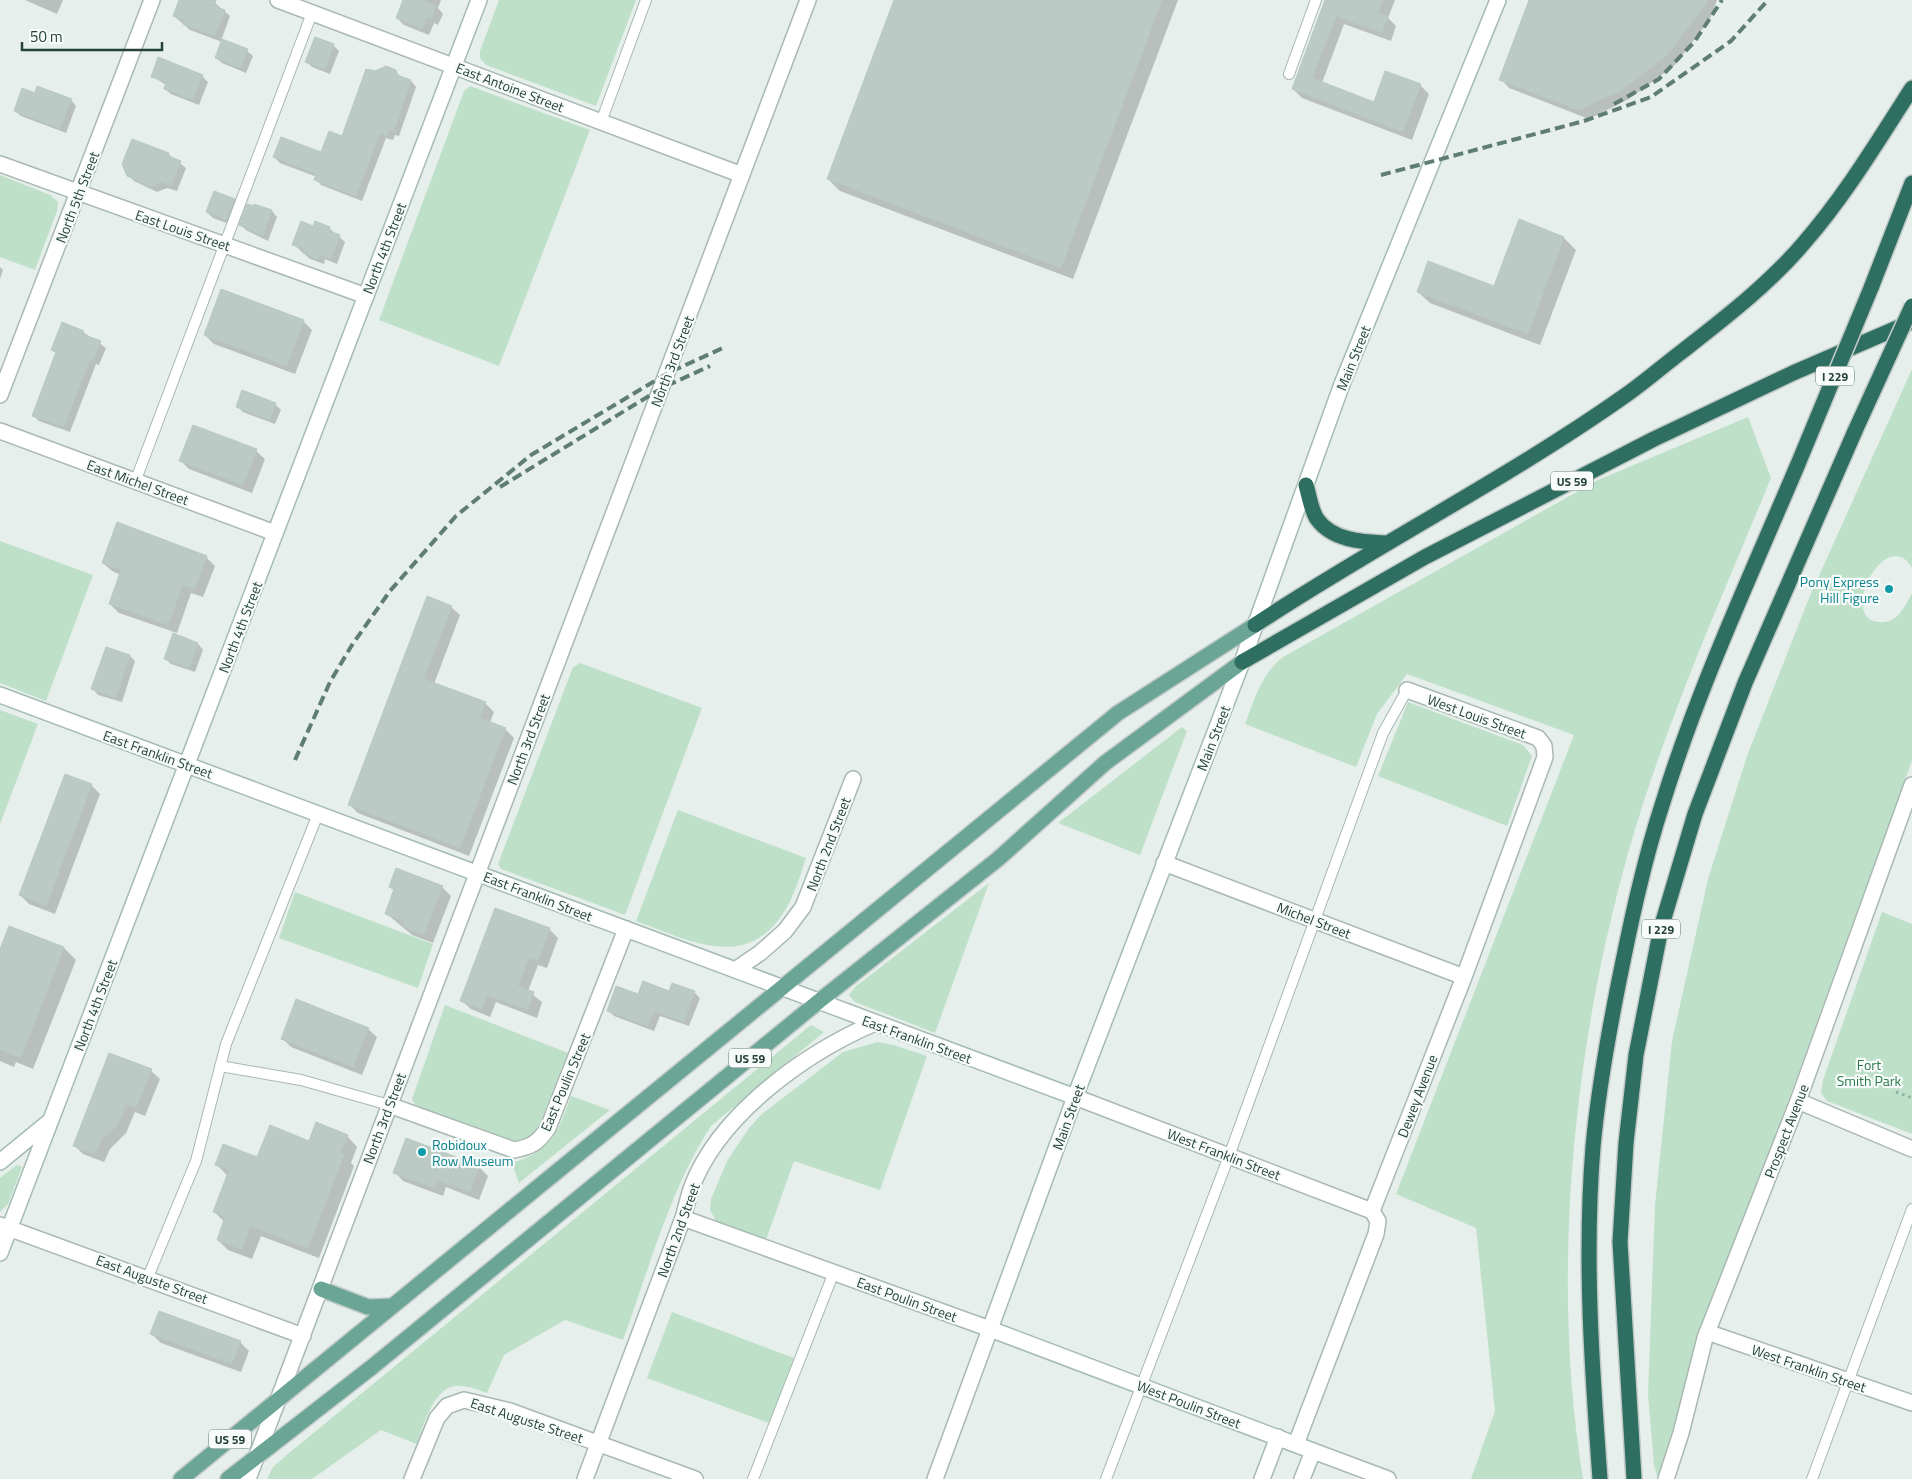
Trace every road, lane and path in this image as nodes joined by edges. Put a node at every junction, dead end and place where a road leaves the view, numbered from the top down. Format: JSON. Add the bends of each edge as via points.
{"nodes":[{"id":1,"x":152,"y":0,"type":"edge"},
{"id":2,"x":278,"y":0,"type":"edge"},
{"id":3,"x":479,"y":0,"type":"edge"},
{"id":4,"x":646,"y":0,"type":"edge"},
{"id":5,"x":808,"y":0,"type":"edge"},
{"id":6,"x":1316,"y":0,"type":"edge"},
{"id":7,"x":1498,"y":0,"type":"edge"},
{"id":8,"x":312,"y":13,"type":"junction"},
{"id":9,"x":454,"y":66,"type":"junction"},
{"id":10,"x":1289,"y":74,"type":"dead end"},
{"id":11,"x":1912,"y":88,"type":"edge"},
{"id":12,"x":601,"y":122,"type":"junction"},
{"id":13,"x":0,"y":164,"type":"edge"},
{"id":14,"x":742,"y":175,"type":"junction"},
{"id":15,"x":1912,"y":183,"type":"edge"},
{"id":16,"x":78,"y":193,"type":"junction"},
{"id":17,"x":224,"y":244,"type":"junction"},
{"id":18,"x":366,"y":296,"type":"junction"},
{"id":19,"x":1912,"y":306,"type":"edge"},
{"id":20,"x":1912,"y":322,"type":"edge"},
{"id":21,"x":0,"y":394,"type":"edge"},
{"id":22,"x":0,"y":431,"type":"edge"},
{"id":23,"x":135,"y":482,"type":"junction"},
{"id":24,"x":1306,"y":485,"type":"junction"},
{"id":25,"x":275,"y":533,"type":"junction"},
{"id":26,"x":1385,"y":543,"type":"junction"},
{"id":27,"x":1254,"y":625,"type":"junction"},
{"id":28,"x":1242,"y":662,"type":"junction"},
{"id":29,"x":1407,"y":690,"type":"joint"},
{"id":30,"x":0,"y":695,"type":"edge"},
{"id":31,"x":1544,"y":746,"type":"joint"},
{"id":32,"x":187,"y":765,"type":"junction"},
{"id":33,"x":853,"y":778,"type":"dead end"},
{"id":34,"x":1912,"y":785,"type":"edge"},
{"id":35,"x":318,"y":814,"type":"junction"},
{"id":36,"x":1164,"y":863,"type":"junction"},
{"id":37,"x":477,"y":873,"type":"junction"},
{"id":38,"x":1315,"y":920,"type":"junction"},
{"id":39,"x":626,"y":929,"type":"junction"},
{"id":40,"x":735,"y":970,"type":"junction"},
{"id":41,"x":1464,"y":977,"type":"junction"},
{"id":42,"x":782,"y":987,"type":"junction"},
{"id":43,"x":818,"y":1002,"type":"junction"},
{"id":44,"x":875,"y":1023,"type":"junction"},
{"id":45,"x":220,"y":1066,"type":"junction"},
{"id":46,"x":1896,"y":1092,"type":"dead end"},
{"id":47,"x":1075,"y":1097,"type":"junction"},
{"id":48,"x":1912,"y":1098,"type":"edge"},
{"id":49,"x":1798,"y":1101,"type":"junction"},
{"id":50,"x":389,"y":1105,"type":"junction"},
{"id":51,"x":51,"y":1120,"type":"junction"},
{"id":52,"x":1912,"y":1150,"type":"edge"},
{"id":53,"x":1229,"y":1156,"type":"junction"},
{"id":54,"x":0,"y":1162,"type":"edge"},
{"id":55,"x":1912,"y":1209,"type":"edge"},
{"id":56,"x":1372,"y":1211,"type":"junction"},
{"id":57,"x":683,"y":1218,"type":"junction"},
{"id":58,"x":5,"y":1226,"type":"edge"},
{"id":59,"x":0,"y":1253,"type":"edge"},
{"id":60,"x":834,"y":1272,"type":"junction"},
{"id":61,"x":148,"y":1277,"type":"junction"},
{"id":62,"x":321,"y":1289,"type":"junction"},
{"id":63,"x":392,"y":1306,"type":"junction"},
{"id":64,"x":990,"y":1329,"type":"junction"},
{"id":65,"x":1707,"y":1332,"type":"junction"},
{"id":66,"x":303,"y":1336,"type":"junction"},
{"id":67,"x":1848,"y":1382,"type":"junction"},
{"id":68,"x":1142,"y":1386,"type":"junction"},
{"id":69,"x":280,"y":1399,"type":"junction"},
{"id":70,"x":1912,"y":1403,"type":"edge"},
{"id":71,"x":1278,"y":1438,"type":"junction"},
{"id":72,"x":599,"y":1444,"type":"junction"},
{"id":73,"x":1296,"y":1444,"type":"junction"},
{"id":74,"x":1313,"y":1451,"type":"junction"},
{"id":75,"x":258,"y":1455,"type":"junction"},
{"id":76,"x":181,"y":1479,"type":"edge"},
{"id":77,"x":228,"y":1479,"type":"edge"},
{"id":78,"x":248,"y":1479,"type":"edge"},
{"id":79,"x":412,"y":1479,"type":"edge"},
{"id":80,"x":585,"y":1479,"type":"edge"},
{"id":81,"x":695,"y":1479,"type":"edge"},
{"id":82,"x":753,"y":1479,"type":"edge"},
{"id":83,"x":935,"y":1479,"type":"edge"},
{"id":84,"x":1106,"y":1479,"type":"edge"},
{"id":85,"x":1262,"y":1479,"type":"edge"},
{"id":86,"x":1302,"y":1479,"type":"edge"},
{"id":87,"x":1388,"y":1479,"type":"edge"},
{"id":88,"x":1600,"y":1479,"type":"edge"},
{"id":89,"x":1634,"y":1479,"type":"edge"},
{"id":90,"x":1666,"y":1479,"type":"edge"},
{"id":91,"x":1812,"y":1479,"type":"edge"}],
"edges":[{"from":1,"to":16,"type":"street","name":"North 5th Street"},
{"from":2,"to":8,"type":"street","name":"East Antoine Street"},
{"from":3,"to":9,"type":"street","name":"North 4th Street"},
{"from":4,"to":12,"type":"lane"},
{"from":5,"to":14,"type":"street","name":"North 3rd Street"},
{"from":6,"to":10,"type":"lane"},
{"from":7,"to":24,"type":"street","name":"Main Street","via":[[1342,384]]},
{"from":8,"to":9,"type":"street","name":"East Antoine Street"},
{"from":8,"to":17,"type":"lane"},
{"from":9,"to":12,"type":"street","name":"East Antoine Street"},
{"from":9,"to":18,"type":"street","name":"North 4th Street"},
{"from":11,"to":26,"type":"highway","number":"US 59","via":[[1854,178],[1803,244],[1760,287],[1626,394],[1518,465]]},
{"from":12,"to":14,"type":"street","name":"East Antoine Street"},
{"from":13,"to":16,"type":"street","name":"East Louis Street"},
{"from":14,"to":37,"type":"street","name":"North 3rd Street"},
{"from":15,"to":88,"type":"highway","number":"I 229","bridge":true,"via":[[1709,674],[1662,802],[1631,922],[1609,1034],[1593,1148],[1588,1248]]},
{"from":16,"to":17,"type":"street","name":"East Louis Street"},
{"from":16,"to":21,"type":"street","name":"North 5th Street"},
{"from":17,"to":18,"type":"street","name":"East Louis Street"},
{"from":17,"to":23,"type":"lane"},
{"from":18,"to":25,"type":"street","name":"North 4th Street"},
{"from":19,"to":89,"type":"highway","number":"I 229","bridge":true,"via":[[1745,683],[1695,814],[1661,928],[1636,1055],[1620,1242]]},
{"from":20,"to":28,"type":"highway","number":"US 59","via":[[1793,373],[1645,443],[1425,557]]},
{"from":22,"to":23,"type":"street","name":"East Michel Street"},
{"from":23,"to":25,"type":"street","name":"East Michel Street"},
{"from":24,"to":26,"type":"highway","via":[[1316,518],[1331,531],[1355,542]]},
{"from":24,"to":27,"type":"street","name":"Main Street"},
{"from":25,"to":32,"type":"street","name":"North 4th Street"},
{"from":26,"to":27,"type":"highway","number":"US 59"},
{"from":27,"to":28,"type":"street","name":"Main Street"},
{"from":27,"to":42,"type":"main road","number":"US 59","via":[[1118,713]]},
{"from":28,"to":36,"type":"street","name":"Main Street"},
{"from":28,"to":43,"type":"main road","number":"US 59","via":[[1106,763],[998,858]]},
{"from":29,"to":31,"type":"street","name":"West Louis Street","via":[[1538,738]]},
{"from":29,"to":38,"type":"lane","via":[[1383,733]]},
{"from":30,"to":32,"type":"street","name":"East Franklin Street"},
{"from":31,"to":41,"type":"street","name":"Dewey Avenue","via":[[1546,757]]},
{"from":32,"to":35,"type":"street","name":"East Franklin Street"},
{"from":32,"to":51,"type":"street","name":"North 4th Street"},
{"from":33,"to":40,"type":"street","name":"North 2nd Street","via":[[803,907],[785,931]]},
{"from":34,"to":49,"type":"street","name":"Prospect Avenue"},
{"from":35,"to":37,"type":"street","name":"East Franklin Street"},
{"from":35,"to":45,"type":"lane"},
{"from":36,"to":38,"type":"street","name":"Michel Street"},
{"from":36,"to":47,"type":"street","name":"Main Street"},
{"from":37,"to":39,"type":"street","name":"East Franklin Street"},
{"from":37,"to":50,"type":"street","name":"North 3rd Street"},
{"from":38,"to":41,"type":"street","name":"Michel Street"},
{"from":38,"to":53,"type":"lane"},
{"from":39,"to":40,"type":"street","name":"East Franklin Street"},
{"from":39,"to":50,"type":"street","name":"East Poulin Street","via":[[548,1128],[540,1141],[530,1148],[514,1150]]},
{"from":40,"to":42,"type":"street","name":"East Franklin Street"},
{"from":41,"to":56,"type":"street","name":"Dewey Avenue"},
{"from":42,"to":43,"type":"street","name":"East Franklin Street"},
{"from":42,"to":63,"type":"main road","number":"US 59"},
{"from":43,"to":44,"type":"street","name":"East Franklin Street"},
{"from":43,"to":75,"type":"main road","number":"US 59","via":[[380,1360]]},
{"from":44,"to":47,"type":"street","name":"East Franklin Street"},
{"from":44,"to":57,"type":"street","name":"North 2nd Street","via":[[844,1036],[801,1064],[732,1123],[713,1148],[692,1187]]},
{"from":45,"to":50,"type":"lane","via":[[301,1080]]},
{"from":45,"to":61,"type":"lane","via":[[196,1161]]},
{"from":46,"to":48,"type":"path"},
{"from":47,"to":53,"type":"street","name":"West Franklin Street"},
{"from":47,"to":64,"type":"street","name":"Main Street"},
{"from":49,"to":52,"type":"street"},
{"from":49,"to":65,"type":"street","name":"Prospect Avenue"},
{"from":50,"to":62,"type":"street","name":"North 3rd Street"},
{"from":51,"to":54,"type":"street"},
{"from":51,"to":58,"type":"street","name":"North 4th Street"},
{"from":53,"to":56,"type":"street","name":"West Franklin Street"},
{"from":53,"to":68,"type":"lane"},
{"from":55,"to":67,"type":"lane"},
{"from":56,"to":73,"type":"street","via":[[1378,1221],[1376,1234]]},
{"from":57,"to":60,"type":"street","name":"East Poulin Street"},
{"from":57,"to":72,"type":"street","name":"North 2nd Street"},
{"from":58,"to":59,"type":"street","name":"North 4th Street"},
{"from":58,"to":61,"type":"street","name":"East Auguste Street"},
{"from":60,"to":64,"type":"street","name":"East Poulin Street"},
{"from":60,"to":82,"type":"lane"},
{"from":61,"to":66,"type":"street","name":"East Auguste Street"},
{"from":62,"to":63,"type":"main road","via":[[368,1307]]},
{"from":62,"to":66,"type":"street","name":"North 3rd Street"},
{"from":63,"to":69,"type":"main road","number":"US 59"},
{"from":64,"to":68,"type":"street","name":"West Poulin Street"},
{"from":64,"to":83,"type":"street","name":"Main Street"},
{"from":65,"to":67,"type":"street","name":"West Franklin Street"},
{"from":65,"to":90,"type":"street","name":"Prospect Avenue"},
{"from":66,"to":69,"type":"street","name":"North 3rd Street"},
{"from":67,"to":70,"type":"street","name":"West Franklin Street"},
{"from":67,"to":91,"type":"lane"},
{"from":68,"to":71,"type":"street","name":"West Poulin Street"},
{"from":68,"to":84,"type":"lane"},
{"from":69,"to":75,"type":"street","name":"North 3rd Street"},
{"from":69,"to":76,"type":"main road","number":"US 59"},
{"from":71,"to":73,"type":"street","name":"West Poulin Street"},
{"from":71,"to":85,"type":"street"},
{"from":72,"to":79,"type":"street","name":"East Auguste Street","via":[[510,1411],[464,1400],[447,1406],[437,1418]]},
{"from":72,"to":80,"type":"street","name":"North 2nd Street"},
{"from":72,"to":81,"type":"street","name":"East Auguste Street"},
{"from":73,"to":74,"type":"street","name":"West Poulin Street"},
{"from":74,"to":86,"type":"street"},
{"from":74,"to":87,"type":"street","name":"West Poulin Street"},
{"from":75,"to":77,"type":"main road","number":"US 59"},
{"from":75,"to":78,"type":"street","name":"North 3rd Street"}]}
